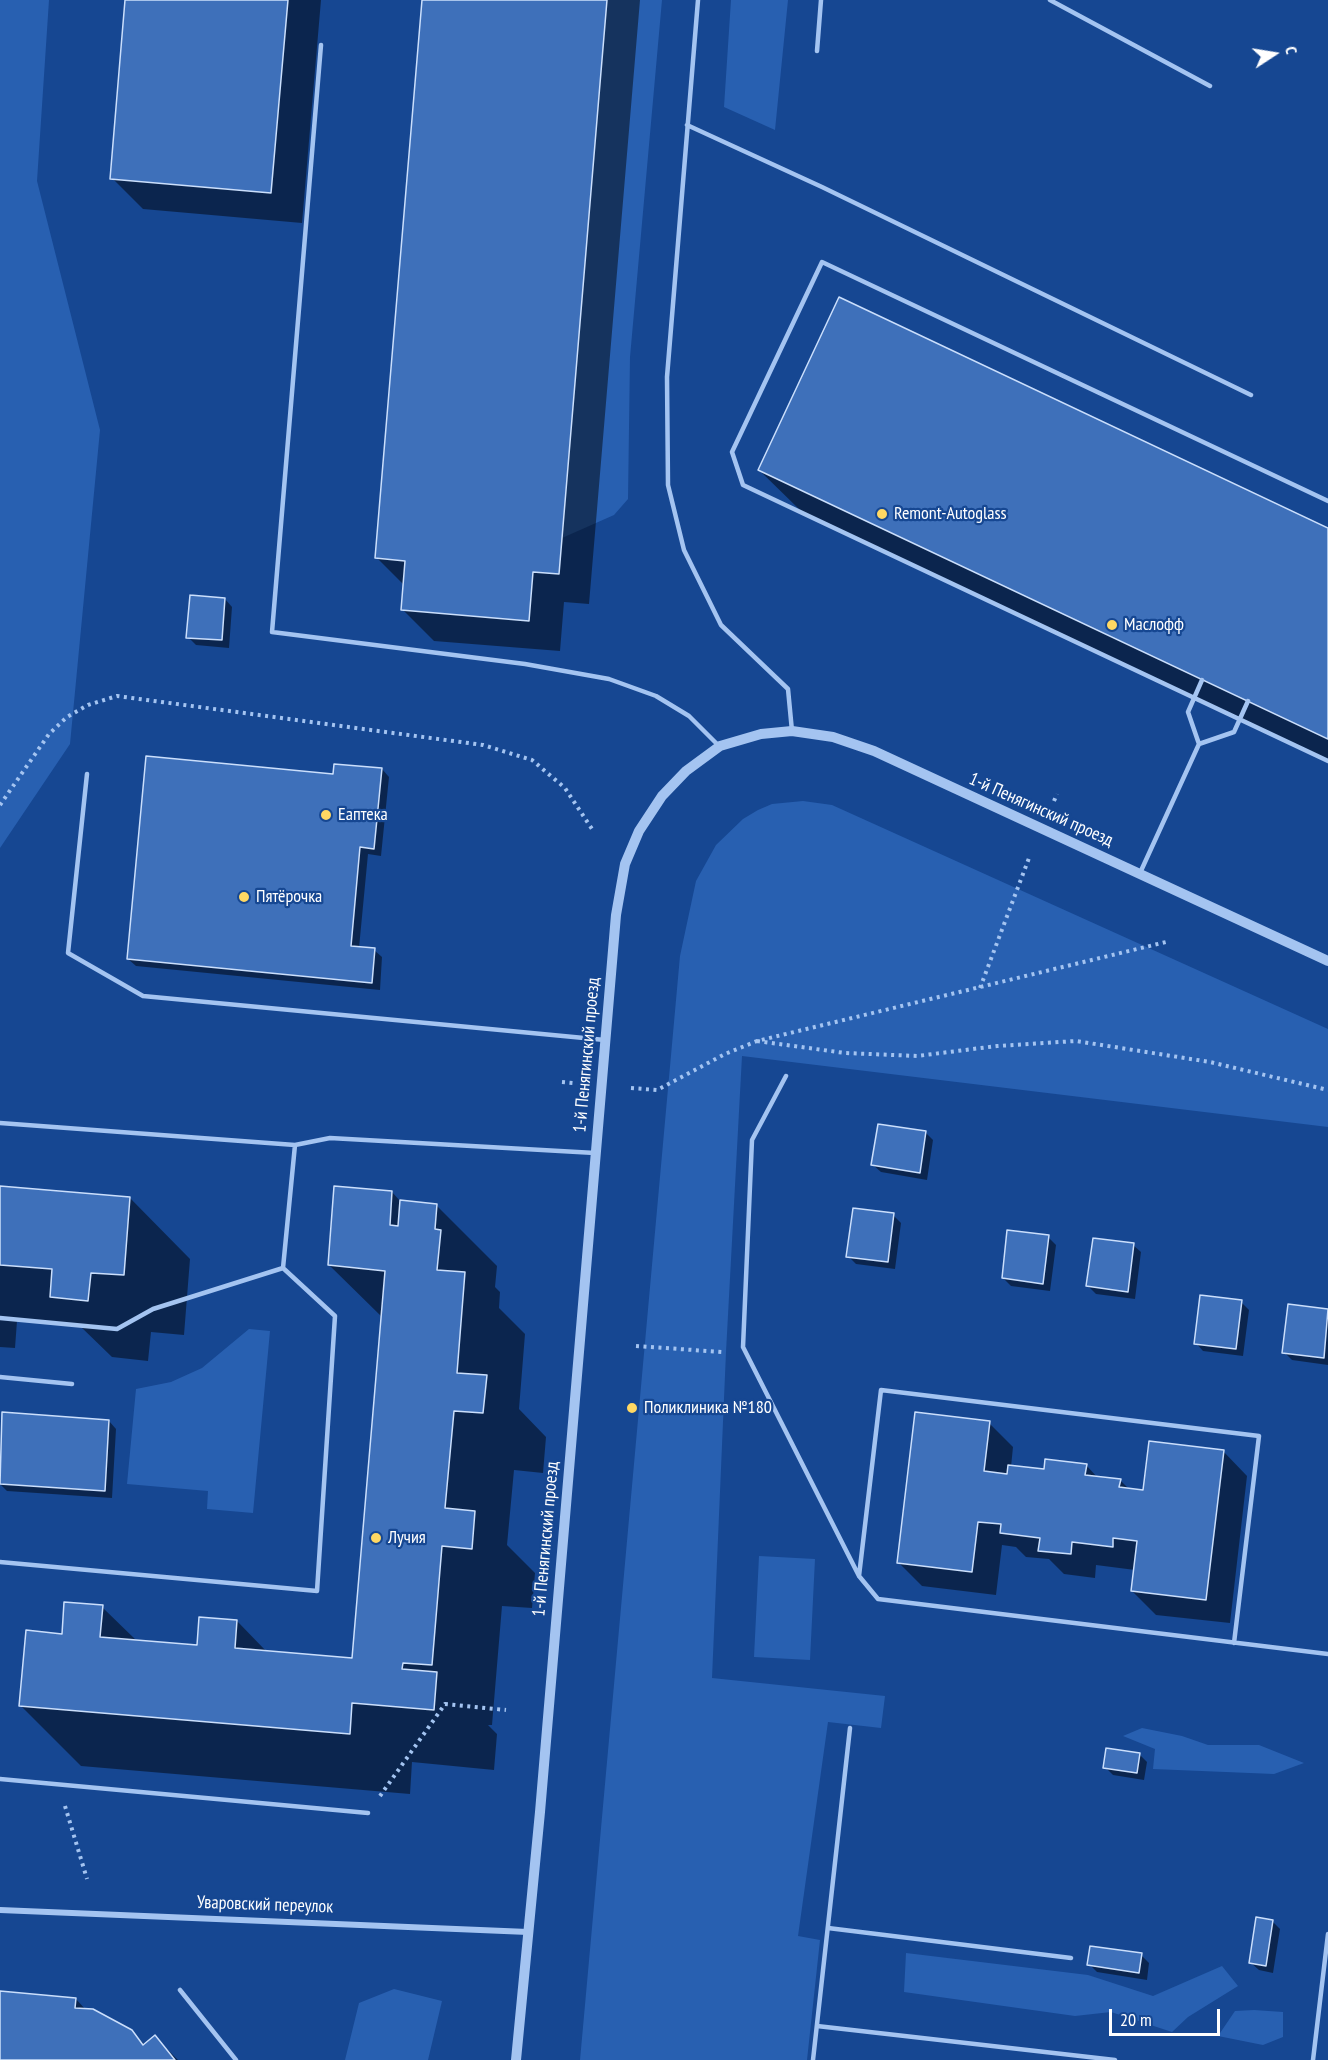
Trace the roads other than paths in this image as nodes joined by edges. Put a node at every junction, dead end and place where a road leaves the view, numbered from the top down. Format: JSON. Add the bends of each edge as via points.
{"nodes":[{"id":1,"x":698,"y":0,"type":"edge"},
{"id":2,"x":821,"y":0,"type":"edge"},
{"id":3,"x":1050,"y":0,"type":"edge"},
{"id":4,"x":321,"y":45,"type":"dead end"},
{"id":5,"x":818,"y":51,"type":"dead end"},
{"id":6,"x":1210,"y":86,"type":"dead end"},
{"id":7,"x":687,"y":125,"type":"junction"},
{"id":8,"x":1251,"y":395,"type":"dead end"},
{"id":9,"x":1328,"y":501,"type":"edge"},
{"id":10,"x":1202,"y":680,"type":"dead end"},
{"id":11,"x":1194,"y":697,"type":"junction"},
{"id":12,"x":1248,"y":701,"type":"dead end"},
{"id":13,"x":1240,"y":719,"type":"junction"},
{"id":14,"x":792,"y":731,"type":"junction"},
{"id":15,"x":1199,"y":744,"type":"junction"},
{"id":16,"x":720,"y":746,"type":"junction"},
{"id":17,"x":1328,"y":761,"type":"edge"},
{"id":18,"x":87,"y":774,"type":"dead end"},
{"id":19,"x":1140,"y":873,"type":"junction"},
{"id":20,"x":1328,"y":961,"type":"edge"},
{"id":21,"x":605,"y":1040,"type":"junction"},
{"id":22,"x":786,"y":1076,"type":"dead end"},
{"id":23,"x":0,"y":1123,"type":"edge"},
{"id":24,"x":295,"y":1145,"type":"junction"},
{"id":25,"x":596,"y":1154,"type":"junction"},
{"id":26,"x":284,"y":1268,"type":"junction"},
{"id":27,"x":0,"y":1318,"type":"edge"},
{"id":28,"x":0,"y":1377,"type":"edge"},
{"id":29,"x":72,"y":1384,"type":"dead end"},
{"id":30,"x":0,"y":1562,"type":"edge"},
{"id":31,"x":859,"y":1576,"type":"junction"},
{"id":32,"x":1234,"y":1643,"type":"junction"},
{"id":33,"x":1328,"y":1654,"type":"edge"},
{"id":34,"x":850,"y":1728,"type":"dead end"},
{"id":35,"x":0,"y":1779,"type":"edge"},
{"id":36,"x":368,"y":1813,"type":"road end"},
{"id":37,"x":0,"y":1910,"type":"edge"},
{"id":38,"x":828,"y":1928,"type":"junction"},
{"id":39,"x":528,"y":1932,"type":"junction"},
{"id":40,"x":1328,"y":1934,"type":"edge"},
{"id":41,"x":1071,"y":1958,"type":"dead end"},
{"id":42,"x":180,"y":1990,"type":"dead end"},
{"id":43,"x":817,"y":2026,"type":"junction"},
{"id":44,"x":236,"y":2060,"type":"edge"},
{"id":45,"x":516,"y":2060,"type":"edge"},
{"id":46,"x":813,"y":2060,"type":"edge"},
{"id":47,"x":1115,"y":2060,"type":"edge"},
{"id":48,"x":1313,"y":2060,"type":"edge"}],
"edges":[{"from":1,"to":7,"type":"lane"},
{"from":2,"to":5,"type":"lane"},
{"from":3,"to":6,"type":"lane"},
{"from":4,"to":16,"type":"lane","via":[[272,633],[525,664],[609,679],[656,696],[689,716]]},
{"from":7,"to":8,"type":"lane"},
{"from":7,"to":14,"type":"lane","via":[[667,376],[668,485],[684,550],[721,625],[788,689]]},
{"from":9,"to":11,"type":"lane","via":[[822,262],[732,452],[743,485]]},
{"from":10,"to":11,"type":"lane"},
{"from":11,"to":13,"type":"lane"},
{"from":11,"to":15,"type":"lane","via":[[1188,712]]},
{"from":12,"to":13,"type":"lane"},
{"from":13,"to":15,"type":"lane","via":[[1234,732]]},
{"from":13,"to":17,"type":"lane"},
{"from":14,"to":16,"type":"street","name":"1-й Пенягинский проезд","via":[[761,734]]},
{"from":14,"to":19,"type":"street","name":"1-й Пенягинский проезд","via":[[874,751]]},
{"from":15,"to":19,"type":"lane"},
{"from":16,"to":21,"type":"street","name":"1-й Пенягинский проезд","via":[[686,771],[662,796],[639,831],[625,864],[615,915]]},
{"from":18,"to":21,"type":"lane","via":[[68,953],[143,996]]},
{"from":19,"to":20,"type":"street","name":"1-й Пенягинский проезд"},
{"from":21,"to":25,"type":"street","name":"1-й Пенягинский проезд"},
{"from":22,"to":31,"type":"lane","via":[[752,1140],[743,1347]]},
{"from":23,"to":24,"type":"lane"},
{"from":24,"to":25,"type":"lane","via":[[330,1138]]},
{"from":24,"to":26,"type":"lane"},
{"from":25,"to":39,"type":"street","name":"1-й Пенягинский проезд"},
{"from":26,"to":27,"type":"lane","via":[[153,1309],[117,1329]]},
{"from":26,"to":30,"type":"lane","via":[[335,1316],[316,1590]]},
{"from":28,"to":29,"type":"lane"},
{"from":31,"to":32,"type":"lane","via":[[878,1599]]},
{"from":31,"to":32,"type":"lane","via":[[881,1390],[1259,1436]]},
{"from":32,"to":33,"type":"lane"},
{"from":34,"to":38,"type":"lane"},
{"from":35,"to":36,"type":"lane"},
{"from":37,"to":39,"type":"street","name":"Уваровский переулок"},
{"from":38,"to":41,"type":"lane"},
{"from":38,"to":43,"type":"lane"},
{"from":39,"to":45,"type":"street","name":"1-й Пенягинский проезд"},
{"from":40,"to":48,"type":"lane"},
{"from":42,"to":44,"type":"lane"},
{"from":43,"to":46,"type":"lane"},
{"from":43,"to":47,"type":"lane"}]}
